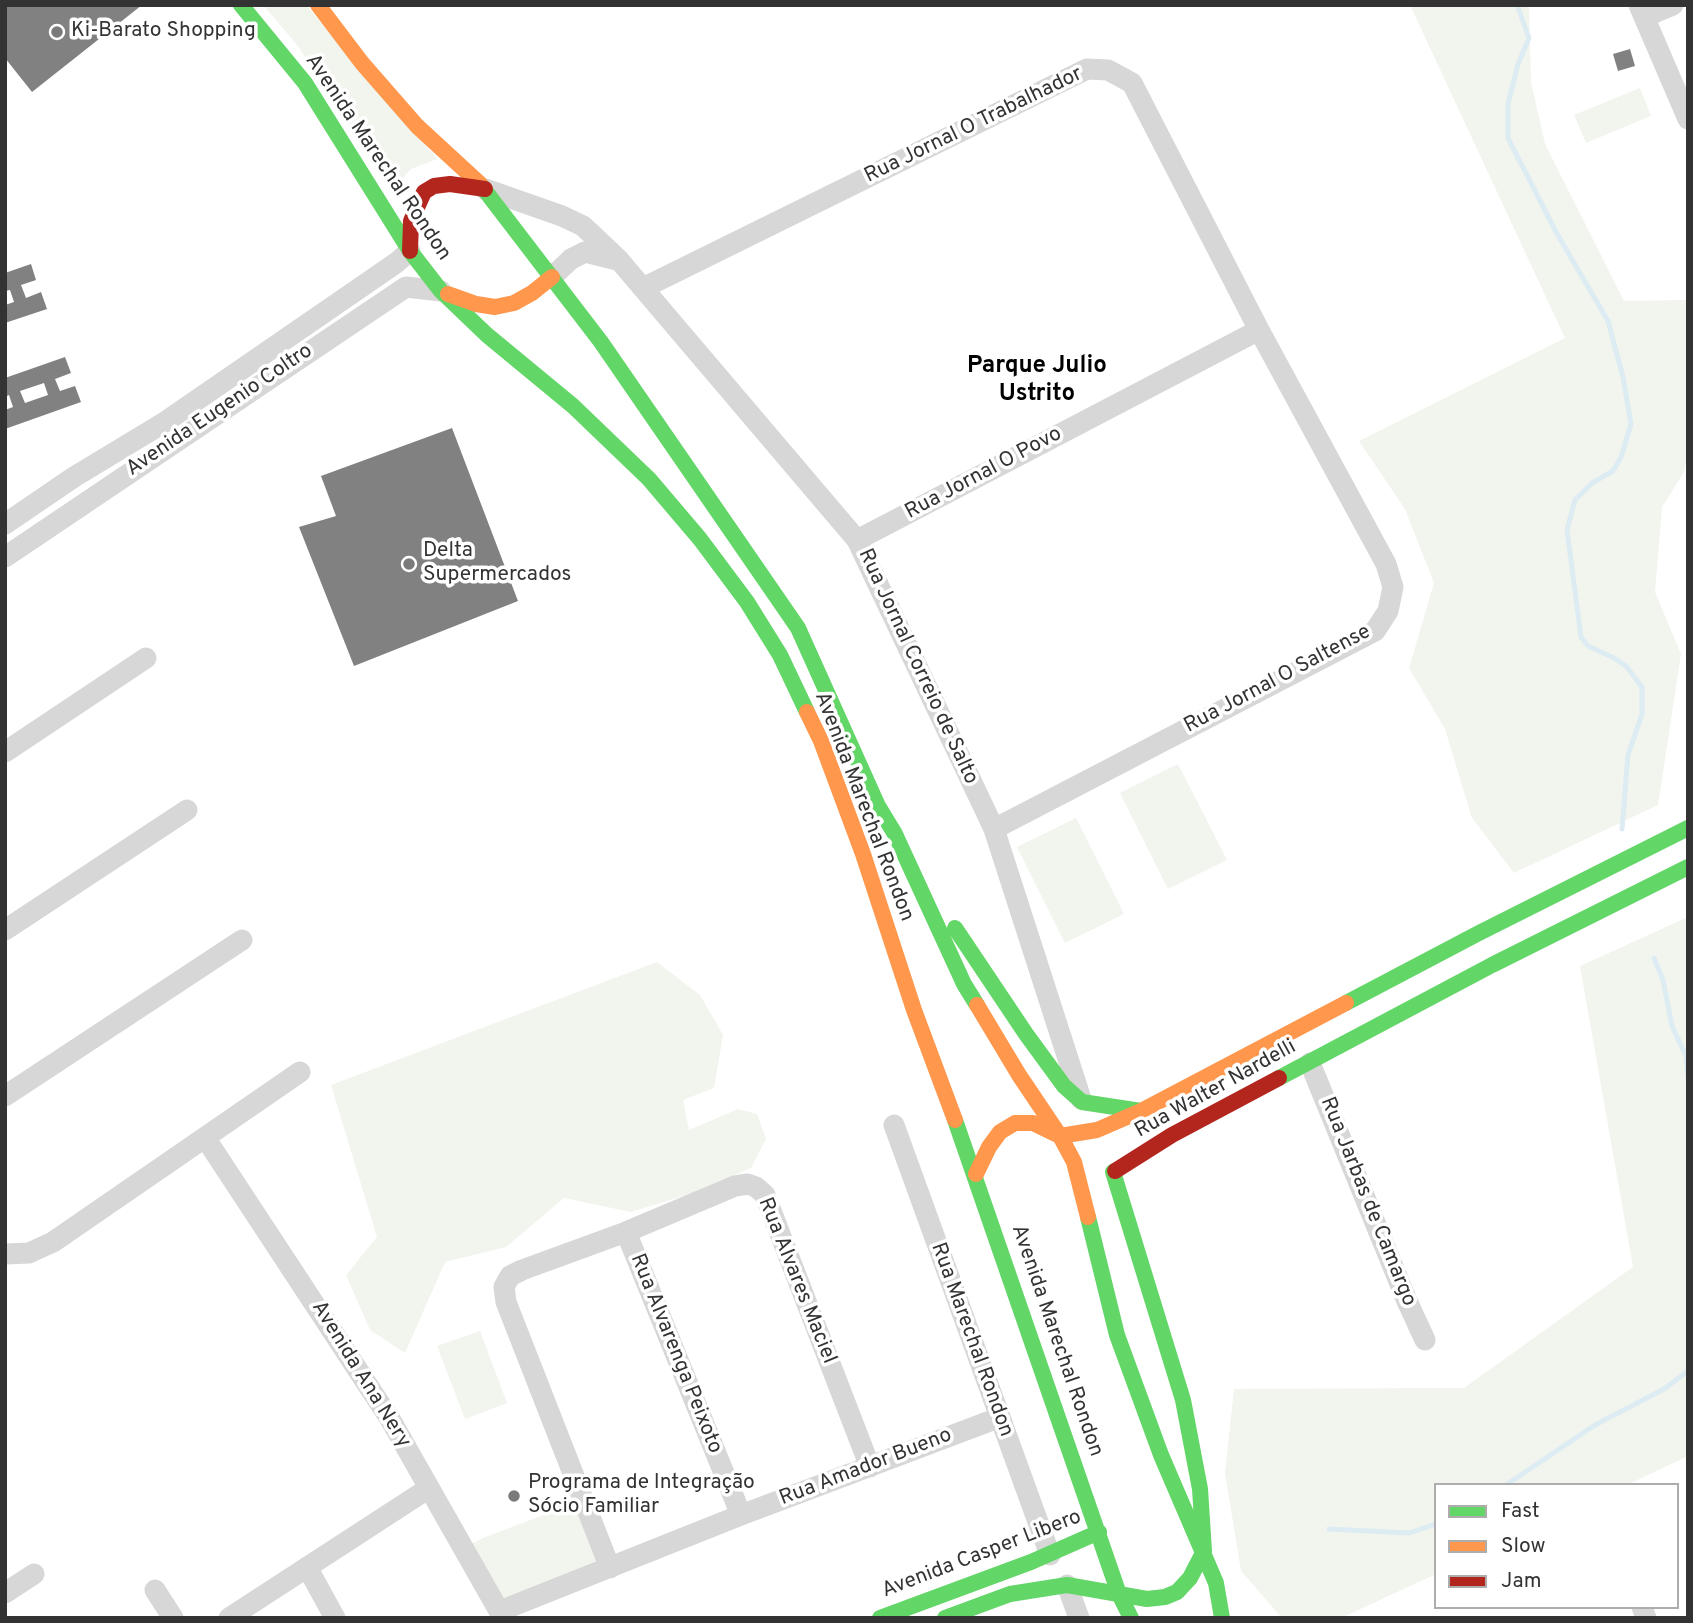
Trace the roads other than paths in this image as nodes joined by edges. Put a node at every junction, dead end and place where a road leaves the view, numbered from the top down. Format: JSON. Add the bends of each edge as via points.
{"nodes":[{"id":1,"x":241,"y":5,"type":"edge"},
{"id":2,"x":318,"y":5,"type":"edge"},
{"id":3,"x":1673,"y":5,"type":"edge"},
{"id":4,"x":1642,"y":11,"type":"edge"},
{"id":5,"x":1688,"y":119,"type":"edge"},
{"id":6,"x":485,"y":189,"type":"junction"},
{"id":7,"x":526,"y":244,"type":"junction"},
{"id":8,"x":410,"y":251,"type":"junction"},
{"id":9,"x":619,"y":260,"type":"junction"},
{"id":10,"x":552,"y":277,"type":"junction"},
{"id":11,"x":643,"y":288,"type":"junction"},
{"id":12,"x":441,"y":292,"type":"junction"},
{"id":13,"x":514,"y":303,"type":"junction"},
{"id":14,"x":1259,"y":330,"type":"junction"},
{"id":15,"x":165,"y":422,"type":"junction"},
{"id":16,"x":180,"y":438,"type":"junction"},
{"id":17,"x":5,"y":524,"type":"edge"},
{"id":18,"x":857,"y":540,"type":"junction"},
{"id":19,"x":5,"y":557,"type":"edge"},
{"id":20,"x":146,"y":658,"type":"dead end"},
{"id":21,"x":5,"y":752,"type":"edge"},
{"id":22,"x":187,"y":810,"type":"dead end"},
{"id":23,"x":1688,"y":828,"type":"edge"},
{"id":24,"x":994,"y":829,"type":"junction"},
{"id":25,"x":895,"y":834,"type":"junction"},
{"id":26,"x":1688,"y":867,"type":"edge"},
{"id":27,"x":5,"y":930,"type":"edge"},
{"id":28,"x":242,"y":940,"type":"dead end"},
{"id":29,"x":1310,"y":1063,"type":"junction"},
{"id":30,"x":300,"y":1072,"type":"dead end"},
{"id":31,"x":5,"y":1096,"type":"edge"},
{"id":32,"x":1082,"y":1102,"type":"junction"},
{"id":33,"x":1141,"y":1111,"type":"junction"},
{"id":34,"x":894,"y":1125,"type":"dead end"},
{"id":35,"x":1060,"y":1136,"type":"junction"},
{"id":36,"x":206,"y":1139,"type":"junction"},
{"id":37,"x":976,"y":1174,"type":"junction"},
{"id":38,"x":626,"y":1232,"type":"junction"},
{"id":39,"x":5,"y":1254,"type":"edge"},
{"id":40,"x":1425,"y":1340,"type":"dead end"},
{"id":41,"x":998,"y":1418,"type":"junction"},
{"id":42,"x":870,"y":1466,"type":"junction"},
{"id":43,"x":429,"y":1488,"type":"junction"},
{"id":44,"x":741,"y":1515,"type":"junction"},
{"id":45,"x":1099,"y":1532,"type":"junction"},
{"id":46,"x":1204,"y":1551,"type":"junction"},
{"id":47,"x":1049,"y":1555,"type":"junction"},
{"id":48,"x":307,"y":1567,"type":"junction"},
{"id":49,"x":610,"y":1567,"type":"junction"},
{"id":50,"x":34,"y":1574,"type":"dead end"},
{"id":51,"x":1067,"y":1585,"type":"junction"},
{"id":52,"x":155,"y":1590,"type":"dead end"},
{"id":53,"x":5,"y":1593,"type":"edge"},
{"id":54,"x":1119,"y":1594,"type":"junction"},
{"id":55,"x":502,"y":1614,"type":"edge"},
{"id":56,"x":173,"y":1618,"type":"edge"},
{"id":57,"x":229,"y":1618,"type":"edge"},
{"id":58,"x":335,"y":1618,"type":"edge"},
{"id":59,"x":880,"y":1618,"type":"edge"},
{"id":60,"x":945,"y":1618,"type":"edge"},
{"id":61,"x":1079,"y":1618,"type":"edge"},
{"id":62,"x":1131,"y":1618,"type":"edge"},
{"id":63,"x":1222,"y":1618,"type":"edge"}],
"edges":[{"from":1,"to":8,"type":"main road","name":"Avenida Marechal Rondon","via":[[306,83]]},
{"from":2,"to":6,"type":"main road","name":"Avenida Marechal Rondon","via":[[417,126]]},
{"from":3,"to":4,"type":"street"},
{"from":4,"to":5,"type":"street"},
{"from":6,"to":7,"type":"main road","name":"Avenida Marechal Rondon"},
{"from":6,"to":8,"type":"main road","via":[[450,184],[424,192],[411,221]]},
{"from":6,"to":9,"type":"street","name":"Rua Jornal Correio de Salto","via":[[583,226]]},
{"from":7,"to":10,"type":"main road","name":"Avenida Marechal Rondon"},
{"from":7,"to":13,"type":"main road","via":[[523,277]]},
{"from":8,"to":12,"type":"main road","name":"Avenida Marechal Rondon"},
{"from":8,"to":15,"type":"street","name":"Avenida Eugenio Coltro"},
{"from":9,"to":10,"type":"street","via":[[585,253]]},
{"from":9,"to":11,"type":"street","name":"Rua Jornal Correio de Salto"},
{"from":10,"to":13,"type":"main road"},
{"from":10,"to":25,"type":"main road","name":"Avenida Marechal Rondon","via":[[798,628]]},
{"from":11,"to":14,"type":"street","name":"Rua Jornal O Trabalhador","via":[[1065,79],[1087,69],[1108,70],[1132,83]]},
{"from":11,"to":18,"type":"street","name":"Rua Jornal Correio de Salto"},
{"from":12,"to":13,"type":"main road","via":[[495,307]]},
{"from":12,"to":16,"type":"street","name":"Avenida Eugenio Coltro","via":[[406,288]]},
{"from":12,"to":37,"type":"main road","name":"Avenida Marechal Rondon","via":[[649,479],[747,602],[780,655],[825,753]]},
{"from":14,"to":18,"type":"street","name":"Rua Jornal O Povo"},
{"from":14,"to":24,"type":"street","name":"Rua Jornal O Saltense","via":[[1386,564],[1393,587],[1388,611],[1375,631]]},
{"from":15,"to":16,"type":"street"},
{"from":15,"to":17,"type":"street","name":"Avenida Eugenio Coltro"},
{"from":16,"to":19,"type":"street","name":"Avenida Eugenio Coltro"},
{"from":18,"to":24,"type":"street","name":"Rua Jornal Correio de Salto"},
{"from":20,"to":21,"type":"street"},
{"from":22,"to":27,"type":"street"},
{"from":23,"to":33,"type":"main road","name":"Rua Walter Nardelli"},
{"from":24,"to":32,"type":"street","name":"Rua Jornal Correio de Salto"},
{"from":25,"to":32,"type":"main road","via":[[1026,1034],[1064,1086]]},
{"from":25,"to":35,"type":"main road","name":"Avenida Marechal Rondon","via":[[964,984]]},
{"from":26,"to":29,"type":"main road","name":"Rua Walter Nardelli"},
{"from":28,"to":31,"type":"street"},
{"from":29,"to":40,"type":"street","name":"Rua Jarbas de Camargo"},
{"from":29,"to":46,"type":"main road","name":"Rua Walter Nardelli","via":[[1172,1135],[1113,1172],[1183,1400],[1200,1489]]},
{"from":30,"to":36,"type":"street"},
{"from":32,"to":33,"type":"main road"},
{"from":33,"to":35,"type":"main road","name":"Rua Walter Nardelli","via":[[1097,1130]]},
{"from":34,"to":41,"type":"street","name":"Rua Marechal Rondon"},
{"from":35,"to":37,"type":"main road","via":[[1032,1123],[1015,1123],[1000,1132]]},
{"from":35,"to":46,"type":"main road","name":"Avenida Marechal Rondon","via":[[1080,1182],[1117,1335],[1161,1455]]},
{"from":36,"to":39,"type":"street","via":[[53,1242],[29,1253]]},
{"from":36,"to":43,"type":"street","name":"Avenida Ana Nery","via":[[383,1408]]},
{"from":37,"to":45,"type":"main road","name":"Avenida Marechal Rondon"},
{"from":38,"to":42,"type":"street","name":"Rua Alvares Maciel","via":[[735,1186],[748,1184],[765,1195]]},
{"from":38,"to":44,"type":"street","name":"Rua Alvarenga Peixoto"},
{"from":38,"to":49,"type":"street","name":"Rua Alvares Maciel","via":[[522,1270],[510,1276],[504,1287]]},
{"from":41,"to":42,"type":"street","name":"Rua Amador Bueno"},
{"from":41,"to":47,"type":"street","name":"Rua Marechal Rondon"},
{"from":42,"to":44,"type":"street","name":"Rua Amador Bueno"},
{"from":43,"to":48,"type":"street"},
{"from":43,"to":55,"type":"street","name":"Avenida Ana Nery"},
{"from":44,"to":49,"type":"street","name":"Rua Amador Bueno"},
{"from":45,"to":47,"type":"main road","name":"Avenida Casper Libero"},
{"from":45,"to":54,"type":"main road","name":"Avenida Marechal Rondon"},
{"from":46,"to":54,"type":"main road","via":[[1177,1592],[1147,1599]]},
{"from":46,"to":63,"type":"main road","name":"Avenida Marechal Rondon"},
{"from":47,"to":59,"type":"main road","name":"Avenida Casper Libero"},
{"from":48,"to":57,"type":"street"},
{"from":48,"to":58,"type":"street"},
{"from":49,"to":55,"type":"street","name":"Rua Amador Bueno"},
{"from":50,"to":53,"type":"street"},
{"from":51,"to":54,"type":"main road"},
{"from":51,"to":60,"type":"main road","via":[[1010,1594]]},
{"from":51,"to":61,"type":"street"},
{"from":52,"to":56,"type":"street"},
{"from":54,"to":62,"type":"main road","name":"Avenida Marechal Rondon"}]}
